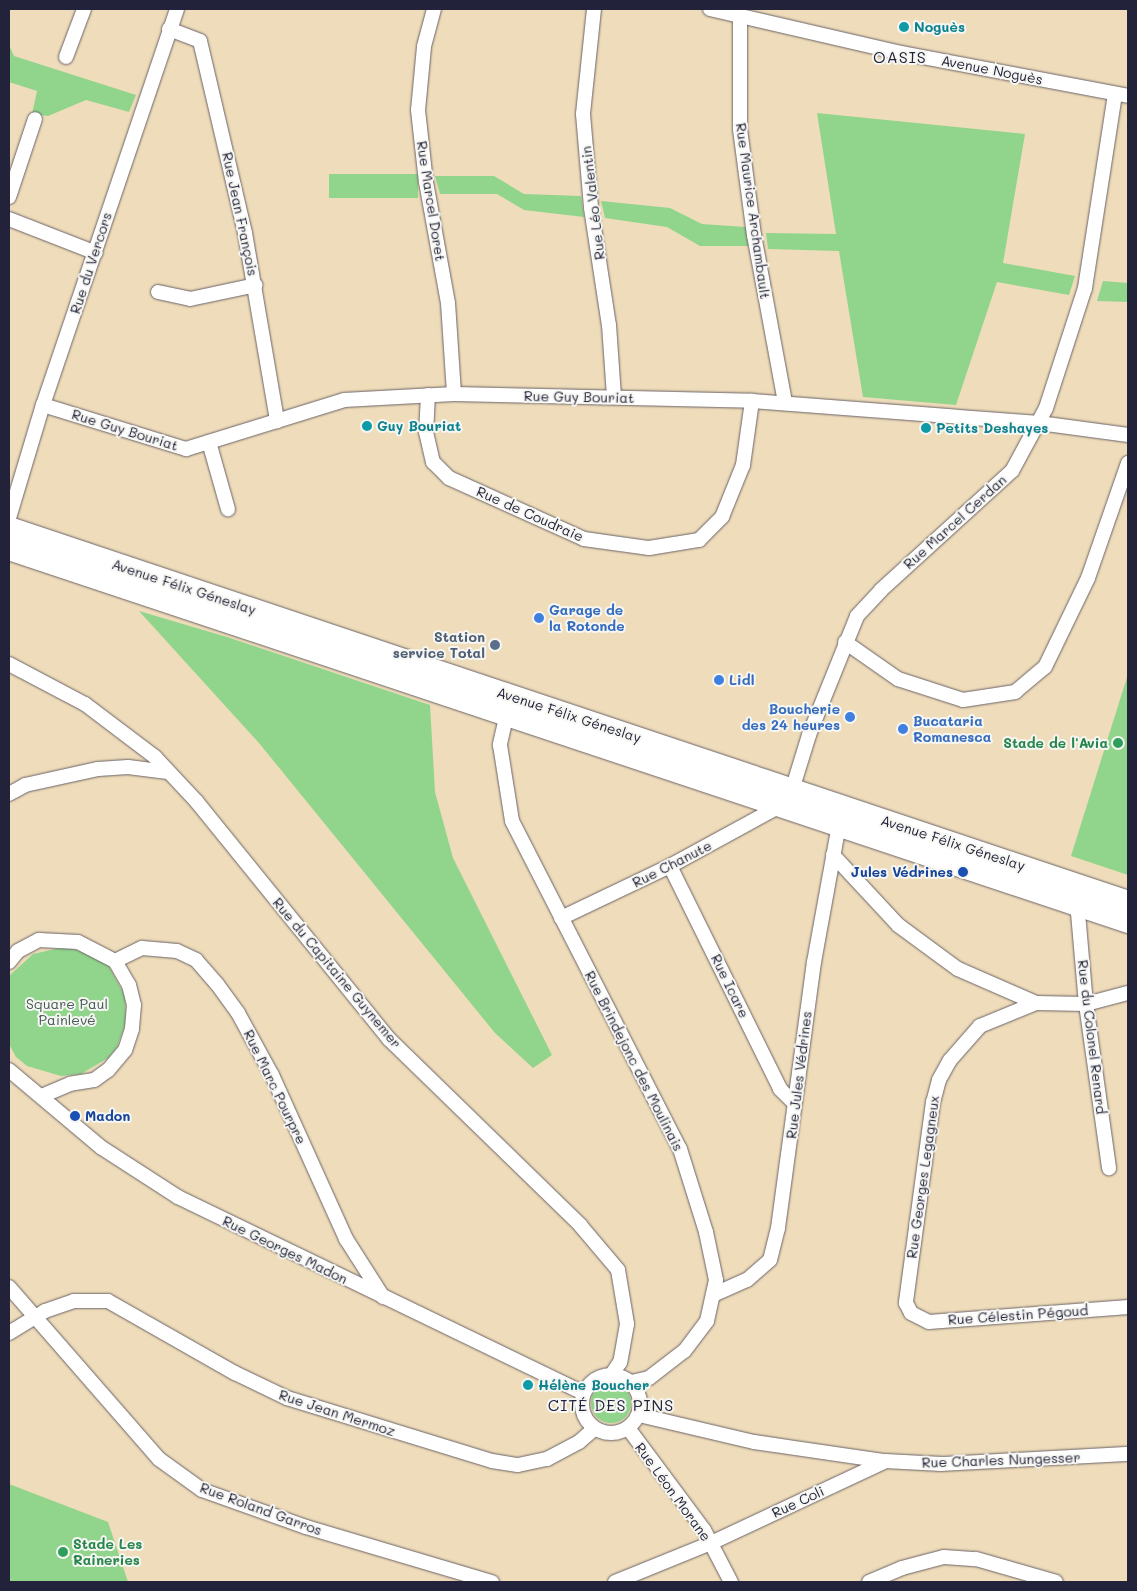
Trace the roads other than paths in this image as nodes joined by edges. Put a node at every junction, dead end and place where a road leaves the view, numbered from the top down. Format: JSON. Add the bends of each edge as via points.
{"nodes":[{"id":1,"x":84,"y":9,"type":"edge"},
{"id":2,"x":176,"y":9,"type":"edge"},
{"id":3,"x":434,"y":9,"type":"edge"},
{"id":4,"x":594,"y":9,"type":"edge"},
{"id":5,"x":710,"y":9,"type":"edge"},
{"id":6,"x":740,"y":16,"type":"junction"},
{"id":7,"x":169,"y":28,"type":"junction"},
{"id":8,"x":66,"y":57,"type":"dead end"},
{"id":9,"x":1122,"y":95,"type":"edge"},
{"id":10,"x":35,"y":119,"type":"dead end"},
{"id":11,"x":9,"y":197,"type":"edge"},
{"id":12,"x":9,"y":219,"type":"edge"},
{"id":13,"x":96,"y":253,"type":"junction"},
{"id":14,"x":256,"y":285,"type":"junction"},
{"id":15,"x":158,"y":292,"type":"dead end"},
{"id":16,"x":454,"y":394,"type":"junction"},
{"id":17,"x":428,"y":395,"type":"junction"},
{"id":18,"x":614,"y":397,"type":"junction"},
{"id":19,"x":752,"y":401,"type":"junction"},
{"id":20,"x":785,"y":403,"type":"junction"},
{"id":21,"x":43,"y":405,"type":"junction"},
{"id":22,"x":277,"y":421,"type":"junction"},
{"id":23,"x":1039,"y":423,"type":"junction"},
{"id":24,"x":1128,"y":435,"type":"edge"},
{"id":25,"x":209,"y":442,"type":"junction"},
{"id":26,"x":1128,"y":463,"type":"edge"},
{"id":27,"x":228,"y":509,"type":"dead end"},
{"id":28,"x":9,"y":518,"type":"edge"},
{"id":29,"x":9,"y":528,"type":"edge"},
{"id":30,"x":9,"y":550,"type":"edge"},
{"id":31,"x":845,"y":642,"type":"junction"},
{"id":32,"x":9,"y":664,"type":"edge"},
{"id":33,"x":509,"y":706,"type":"junction"},
{"id":34,"x":168,"y":772,"type":"junction"},
{"id":35,"x":9,"y":794,"type":"edge"},
{"id":36,"x":786,"y":798,"type":"junction"},
{"id":37,"x":841,"y":816,"type":"junction"},
{"id":38,"x":833,"y":855,"type":"junction"},
{"id":39,"x":670,"y":866,"type":"junction"},
{"id":40,"x":1081,"y":896,"type":"junction"},
{"id":41,"x":1128,"y":902,"type":"edge"},
{"id":42,"x":561,"y":918,"type":"junction"},
{"id":43,"x":1128,"y":922,"type":"edge"},
{"id":44,"x":115,"y":961,"type":"junction"},
{"id":45,"x":9,"y":962,"type":"edge"},
{"id":46,"x":1128,"y":992,"type":"edge"},
{"id":47,"x":1036,"y":1003,"type":"junction"},
{"id":48,"x":1086,"y":1004,"type":"junction"},
{"id":49,"x":9,"y":1070,"type":"edge"},
{"id":50,"x":42,"y":1096,"type":"junction"},
{"id":51,"x":794,"y":1103,"type":"junction"},
{"id":52,"x":1109,"y":1168,"type":"dead end"},
{"id":53,"x":9,"y":1287,"type":"edge"},
{"id":54,"x":715,"y":1294,"type":"junction"},
{"id":55,"x":383,"y":1297,"type":"junction"},
{"id":56,"x":1128,"y":1307,"type":"edge"},
{"id":57,"x":911,"y":1313,"type":"joint"},
{"id":58,"x":33,"y":1319,"type":"junction"},
{"id":59,"x":9,"y":1333,"type":"edge"},
{"id":60,"x":612,"y":1374,"type":"junction"},
{"id":61,"x":631,"y":1382,"type":"junction"},
{"id":62,"x":583,"y":1392,"type":"junction"},
{"id":63,"x":639,"y":1415,"type":"junction"},
{"id":64,"x":594,"y":1428,"type":"junction"},
{"id":65,"x":628,"y":1428,"type":"junction"},
{"id":66,"x":1128,"y":1454,"type":"edge"},
{"id":67,"x":885,"y":1462,"type":"junction"},
{"id":68,"x":711,"y":1543,"type":"junction"},
{"id":69,"x":492,"y":1582,"type":"edge"},
{"id":70,"x":615,"y":1582,"type":"edge"},
{"id":71,"x":731,"y":1582,"type":"edge"},
{"id":72,"x":869,"y":1582,"type":"edge"},
{"id":73,"x":1056,"y":1582,"type":"edge"}],
"edges":[{"from":1,"to":8,"type":"street"},
{"from":2,"to":7,"type":"street","name":"Rue du Vercors"},
{"from":3,"to":16,"type":"street","name":"Rue Marcel Doret","via":[[424,47],[418,110],[426,182],[448,303]]},
{"from":4,"to":18,"type":"street","name":"Rue Léo Valentin","via":[[583,114],[591,208],[609,325]]},
{"from":5,"to":6,"type":"street","name":"Avenue Noguès"},
{"from":6,"to":9,"type":"street","name":"Avenue Noguès","via":[[901,53]]},
{"from":6,"to":20,"type":"street","name":"Rue Maurice Archambault","via":[[740,129],[754,234]]},
{"from":7,"to":13,"type":"street","name":"Rue du Vercors"},
{"from":7,"to":14,"type":"street","name":"Rue Jean François","via":[[200,41]]},
{"from":9,"to":23,"type":"street","name":"Rue Marcel Cerdan","via":[[1085,288]]},
{"from":10,"to":11,"type":"street"},
{"from":12,"to":13,"type":"street"},
{"from":13,"to":21,"type":"street","name":"Rue du Vercors"},
{"from":14,"to":15,"type":"street","via":[[190,299]]},
{"from":14,"to":22,"type":"street","name":"Rue Jean François"},
{"from":16,"to":17,"type":"street","name":"Rue Guy Bouriat"},
{"from":16,"to":18,"type":"street","name":"Rue Guy Bouriat"},
{"from":17,"to":19,"type":"street","name":"Rue de Coudraie","via":[[426,432],[432,462],[449,478],[584,539],[649,548],[699,540],[722,517],[743,465]]},
{"from":17,"to":22,"type":"street","name":"Rue Guy Bouriat","via":[[344,400]]},
{"from":18,"to":19,"type":"street","name":"Rue Guy Bouriat"},
{"from":19,"to":20,"type":"street","name":"Rue Guy Bouriat"},
{"from":20,"to":23,"type":"street","name":"Rue Guy Bouriat"},
{"from":21,"to":25,"type":"street","name":"Rue Guy Bouriat","via":[[186,449]]},
{"from":21,"to":28,"type":"street","name":"Rue du Vercors"},
{"from":22,"to":25,"type":"street","name":"Rue Guy Bouriat"},
{"from":23,"to":24,"type":"street","name":"Rue Guy Bouriat"},
{"from":23,"to":31,"type":"street","name":"Rue Marcel Cerdan","via":[[1012,471],[881,590],[857,616]]},
{"from":25,"to":27,"type":"street"},
{"from":26,"to":31,"type":"street","via":[[1088,578],[1049,658],[1045,666],[1015,692],[963,700],[898,679]]},
{"from":29,"to":33,"type":"main road","name":"Avenue Félix Géneslay"},
{"from":30,"to":33,"type":"main road","name":"Avenue Félix Géneslay"},
{"from":31,"to":36,"type":"street","name":"Rue Marcel Cerdan"},
{"from":32,"to":34,"type":"street","name":"Rue du Capitaine Guynemer","via":[[85,704],[139,744]]},
{"from":33,"to":36,"type":"main road","name":"Avenue Félix Géneslay"},
{"from":33,"to":42,"type":"street","name":"Rue Brindejonc des Moulinais","via":[[500,745],[512,821]]},
{"from":34,"to":35,"type":"street","via":[[128,767],[98,769],[25,785]]},
{"from":34,"to":60,"type":"street","name":"Rue du Capitaine Guynemer","via":[[197,802],[389,1039],[580,1225],[618,1270],[627,1324],[620,1362]]},
{"from":36,"to":37,"type":"main road","name":"Avenue Félix Géneslay"},
{"from":36,"to":39,"type":"street","name":"Rue Chanute"},
{"from":37,"to":38,"type":"street","name":"Rue Jules Védrines"},
{"from":37,"to":40,"type":"main road","name":"Avenue Félix Géneslay"},
{"from":38,"to":47,"type":"street","via":[[898,924],[932,953],[958,969]]},
{"from":38,"to":51,"type":"street","name":"Rue Jules Védrines"},
{"from":39,"to":42,"type":"street","name":"Rue Chanute"},
{"from":39,"to":51,"type":"street","name":"Rue Icare","via":[[780,1089]]},
{"from":40,"to":41,"type":"main road","name":"Avenue Félix Géneslay"},
{"from":40,"to":43,"type":"main road","name":"Avenue Félix Géneslay"},
{"from":40,"to":48,"type":"street","name":"Rue du Colonel Renard"},
{"from":42,"to":54,"type":"street","name":"Rue Brindejonc des Moulinais","via":[[680,1150],[706,1232],[716,1280]]},
{"from":44,"to":45,"type":"street","via":[[78,942],[60,939],[39,940],[18,951]]},
{"from":44,"to":50,"type":"street","via":[[129,985],[134,1005],[132,1029],[124,1050],[108,1070],[94,1080],[70,1084]]},
{"from":44,"to":55,"type":"street","name":"Rue Marc Pourpre","via":[[142,948],[177,951],[196,960],[217,984],[238,1013],[272,1075],[346,1239]]},
{"from":46,"to":48,"type":"street"},
{"from":47,"to":48,"type":"street"},
{"from":47,"to":57,"type":"street","name":"Rue Georges Legagneux","via":[[980,1026],[950,1060],[938,1080],[906,1292]]},
{"from":48,"to":52,"type":"street","name":"Rue du Colonel Renard"},
{"from":49,"to":50,"type":"street","name":"Rue Georges Madon"},
{"from":50,"to":55,"type":"street","name":"Rue Georges Madon","via":[[102,1148],[178,1197]]},
{"from":51,"to":54,"type":"street","name":"Rue Jules Védrines","via":[[778,1228],[770,1260],[747,1280]]},
{"from":53,"to":58,"type":"street","name":"Rue Roland Garros"},
{"from":54,"to":61,"type":"street","name":"Rue Brindejonc des Moulinais","via":[[707,1321],[684,1351],[649,1378]]},
{"from":55,"to":62,"type":"street","name":"Rue Georges Madon"},
{"from":56,"to":57,"type":"street","name":"Rue Célestin Pégoud","via":[[929,1322]]},
{"from":58,"to":59,"type":"street","name":"Rue Jean Mermoz"},
{"from":58,"to":64,"type":"street","name":"Rue Jean Mermoz","via":[[45,1310],[74,1301],[108,1301],[235,1373],[287,1398],[492,1462],[518,1465],[547,1459],[579,1442]]},
{"from":58,"to":69,"type":"street","name":"Rue Roland Garros","via":[[159,1459],[202,1490],[306,1527]]},
{"from":60,"to":61,"type":"street"},
{"from":60,"to":62,"type":"street","via":[[594,1379]]},
{"from":61,"to":63,"type":"street","via":[[640,1399]]},
{"from":62,"to":64,"type":"street","via":[[581,1408]]},
{"from":63,"to":65,"type":"street"},
{"from":63,"to":67,"type":"street","name":"Rue Charles Nungesser","via":[[754,1442]]},
{"from":64,"to":65,"type":"street","via":[[617,1433]]},
{"from":65,"to":68,"type":"street","name":"Rue Léon Morane"},
{"from":66,"to":67,"type":"street","name":"Rue Charles Nungesser","via":[[942,1464]]},
{"from":67,"to":68,"type":"street","name":"Rue Coli"},
{"from":68,"to":70,"type":"street"},
{"from":68,"to":71,"type":"street","name":"Rue Léon Morane"},
{"from":72,"to":73,"type":"street","via":[[902,1568],[944,1557],[976,1559]]}]}
